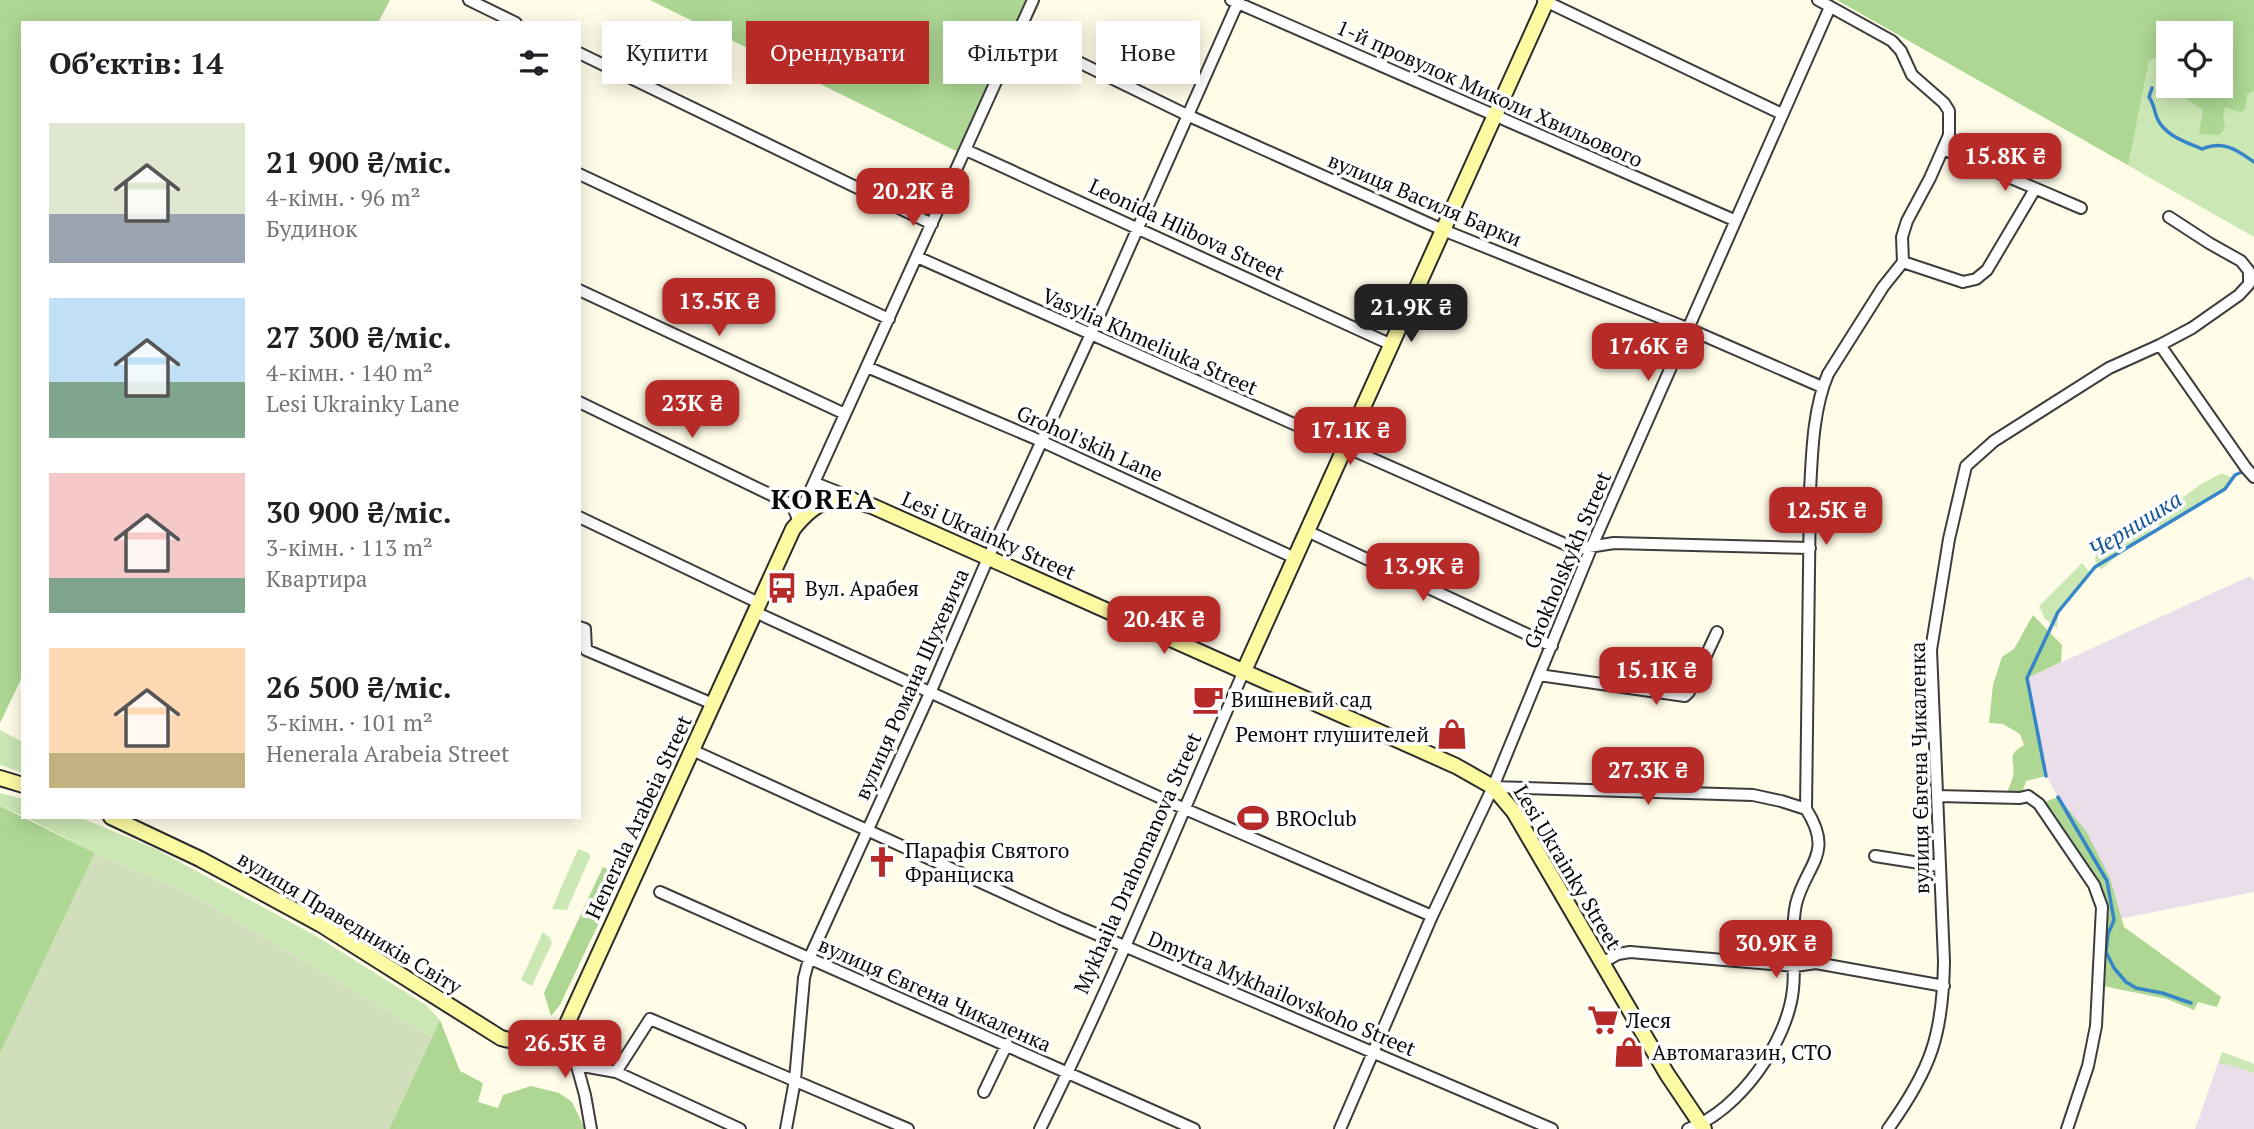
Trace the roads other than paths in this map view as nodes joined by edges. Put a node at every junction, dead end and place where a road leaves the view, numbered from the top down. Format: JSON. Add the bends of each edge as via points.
{"nodes":[{"id":1,"x":469,"y":0,"type":"edge"},
{"id":2,"x":1034,"y":0,"type":"edge"},
{"id":3,"x":1545,"y":0,"type":"edge"},
{"id":4,"x":1818,"y":0,"type":"edge"},
{"id":5,"x":1236,"y":1,"type":"edge"},
{"id":6,"x":1830,"y":6,"type":"junction"},
{"id":7,"x":512,"y":21,"type":"edge"},
{"id":8,"x":1024,"y":21,"type":"edge"},
{"id":9,"x":581,"y":54,"type":"edge"},
{"id":10,"x":1082,"y":64,"type":"edge"},
{"id":11,"x":996,"y":84,"type":"edge"},
{"id":12,"x":1783,"y":114,"type":"junction"},
{"id":13,"x":1187,"y":115,"type":"junction"},
{"id":14,"x":1495,"y":117,"type":"junction"},
{"id":15,"x":1943,"y":149,"type":"junction"},
{"id":16,"x":966,"y":150,"type":"junction"},
{"id":17,"x":581,"y":175,"type":"edge"},
{"id":18,"x":2035,"y":189,"type":"junction"},
{"id":19,"x":2081,"y":208,"type":"dead end"},
{"id":20,"x":2169,"y":217,"type":"dead end"},
{"id":21,"x":1734,"y":220,"type":"junction"},
{"id":22,"x":932,"y":224,"type":"junction"},
{"id":23,"x":1138,"y":227,"type":"junction"},
{"id":24,"x":1444,"y":230,"type":"junction"},
{"id":25,"x":917,"y":257,"type":"junction"},
{"id":26,"x":1903,"y":262,"type":"junction"},
{"id":27,"x":581,"y":291,"type":"edge"},
{"id":28,"x":889,"y":319,"type":"junction"},
{"id":29,"x":1689,"y":329,"type":"junction"},
{"id":30,"x":1090,"y":335,"type":"junction"},
{"id":31,"x":1392,"y":345,"type":"junction"},
{"id":32,"x":2160,"y":345,"type":"junction"},
{"id":33,"x":867,"y":367,"type":"junction"},
{"id":34,"x":1822,"y":387,"type":"junction"},
{"id":35,"x":581,"y":403,"type":"edge"},
{"id":36,"x":845,"y":414,"type":"junction"},
{"id":37,"x":1041,"y":441,"type":"junction"},
{"id":38,"x":1345,"y":448,"type":"junction"},
{"id":39,"x":2254,"y":477,"type":"edge"},
{"id":40,"x":816,"y":483,"type":"junction"},
{"id":41,"x":872,"y":506,"type":"junction"},
{"id":42,"x":581,"y":518,"type":"edge"},
{"id":43,"x":795,"y":524,"type":"junction"},
{"id":44,"x":1307,"y":531,"type":"junction"},
{"id":45,"x":1592,"y":546,"type":"junction"},
{"id":46,"x":1810,"y":548,"type":"junction"},
{"id":47,"x":988,"y":558,"type":"junction"},
{"id":48,"x":1295,"y":558,"type":"junction"},
{"id":49,"x":757,"y":608,"type":"junction"},
{"id":50,"x":581,"y":628,"type":"edge"},
{"id":51,"x":1717,"y":632,"type":"dead end"},
{"id":52,"x":1552,"y":646,"type":"junction"},
{"id":53,"x":1243,"y":673,"type":"junction"},
{"id":54,"x":1539,"y":675,"type":"junction"},
{"id":55,"x":930,"y":693,"type":"junction"},
{"id":56,"x":713,"y":704,"type":"junction"},
{"id":57,"x":692,"y":750,"type":"junction"},
{"id":58,"x":0,"y":778,"type":"edge"},
{"id":59,"x":21,"y":784,"type":"edge"},
{"id":60,"x":1493,"y":786,"type":"junction"},
{"id":61,"x":1937,"y":796,"type":"junction"},
{"id":62,"x":1185,"y":809,"type":"junction"},
{"id":63,"x":1806,"y":809,"type":"junction"},
{"id":64,"x":115,"y":819,"type":"edge"},
{"id":65,"x":867,"y":831,"type":"junction"},
{"id":66,"x":1875,"y":856,"type":"dead end"},
{"id":67,"x":1939,"y":866,"type":"junction"},
{"id":68,"x":660,"y":892,"type":"dead end"},
{"id":69,"x":1432,"y":916,"type":"junction"},
{"id":70,"x":1125,"y":946,"type":"junction"},
{"id":71,"x":809,"y":959,"type":"junction"},
{"id":72,"x":1602,"y":963,"type":"junction"},
{"id":73,"x":1795,"y":966,"type":"junction"},
{"id":74,"x":1944,"y":986,"type":"junction"},
{"id":75,"x":566,"y":1026,"type":"junction"},
{"id":76,"x":531,"y":1043,"type":"junction"},
{"id":77,"x":1007,"y":1044,"type":"junction"},
{"id":78,"x":1374,"y":1055,"type":"junction"},
{"id":79,"x":577,"y":1065,"type":"junction"},
{"id":80,"x":616,"y":1072,"type":"junction"},
{"id":81,"x":1068,"y":1073,"type":"junction"},
{"id":82,"x":795,"y":1080,"type":"junction"},
{"id":83,"x":984,"y":1092,"type":"dead end"},
{"id":84,"x":1697,"y":1127,"type":"edge"},
{"id":85,"x":591,"y":1129,"type":"edge"},
{"id":86,"x":740,"y":1129,"type":"edge"},
{"id":87,"x":786,"y":1129,"type":"edge"},
{"id":88,"x":908,"y":1129,"type":"edge"},
{"id":89,"x":1040,"y":1129,"type":"edge"},
{"id":90,"x":1194,"y":1129,"type":"edge"},
{"id":91,"x":1340,"y":1129,"type":"edge"},
{"id":92,"x":1552,"y":1129,"type":"edge"},
{"id":93,"x":1888,"y":1129,"type":"edge"},
{"id":94,"x":2067,"y":1129,"type":"edge"}],
"edges":[{"from":1,"to":7,"type":"street"},
{"from":2,"to":8,"type":"street"},
{"from":3,"to":12,"type":"street"},
{"from":3,"to":14,"type":"main road","name":"Mykhaila Drahomanova Street"},
{"from":4,"to":6,"type":"street"},
{"from":5,"to":13,"type":"street","name":"вулиця Романа Шухевича"},
{"from":5,"to":14,"type":"street","name":"1-й провулок Миколи Хвильового"},
{"from":6,"to":12,"type":"street","name":"Grokholskykh Street"},
{"from":6,"to":15,"type":"street","via":[[1898,46],[1912,75],[1944,103],[1951,122]]},
{"from":9,"to":22,"type":"street"},
{"from":10,"to":13,"type":"street","name":"вулиця Василя Барки"},
{"from":11,"to":16,"type":"street"},
{"from":12,"to":21,"type":"street","name":"Grokholskykh Street"},
{"from":13,"to":23,"type":"street","name":"вулиця Романа Шухевича"},
{"from":13,"to":24,"type":"street","name":"вулиця Василя Барки"},
{"from":14,"to":21,"type":"street","name":"1-й провулок Миколи Хвильового"},
{"from":14,"to":24,"type":"main road","name":"Mykhaila Drahomanova Street"},
{"from":15,"to":18,"type":"street"},
{"from":15,"to":26,"type":"street","via":[[1907,221]]},
{"from":16,"to":22,"type":"street"},
{"from":16,"to":23,"type":"street","name":"Leonida Hlibova Street"},
{"from":17,"to":28,"type":"street"},
{"from":18,"to":19,"type":"street"},
{"from":18,"to":26,"type":"street","via":[[1987,270],[1976,279],[1963,282]]},
{"from":20,"to":32,"type":"street","name":"вулиця Євгена Чикаленка","via":[[2241,261],[2249,271],[2249,284],[2192,328]]},
{"from":21,"to":29,"type":"street","name":"Grokholskykh Street"},
{"from":22,"to":25,"type":"street"},
{"from":23,"to":30,"type":"street","name":"вулиця Романа Шухевича"},
{"from":23,"to":31,"type":"street","name":"Leonida Hlibova Street"},
{"from":24,"to":29,"type":"street","name":"вулиця Василя Барки"},
{"from":24,"to":31,"type":"main road","name":"Mykhaila Drahomanova Street"},
{"from":25,"to":28,"type":"street"},
{"from":25,"to":30,"type":"street","name":"Vasylia Khmeliuka Street"},
{"from":26,"to":34,"type":"street"},
{"from":27,"to":36,"type":"street"},
{"from":28,"to":33,"type":"street"},
{"from":29,"to":34,"type":"street","name":"вулиця Василя Барки"},
{"from":29,"to":45,"type":"street","name":"Grokholskykh Street"},
{"from":30,"to":37,"type":"street","name":"вулиця Романа Шухевича"},
{"from":30,"to":38,"type":"street","name":"Vasylia Khmeliuka Street"},
{"from":31,"to":38,"type":"main road","name":"Mykhaila Drahomanova Street"},
{"from":32,"to":39,"type":"street"},
{"from":32,"to":61,"type":"street","name":"вулиця Євгена Чикаленка","via":[[2109,368],[1994,441],[1966,466],[1931,650]]},
{"from":33,"to":36,"type":"street"},
{"from":33,"to":37,"type":"street","name":"Grohol'skih Lane"},
{"from":34,"to":46,"type":"street","via":[[1812,450]]},
{"from":35,"to":43,"type":"street","via":[[792,505]]},
{"from":36,"to":40,"type":"street"},
{"from":37,"to":47,"type":"street","name":"вулиця Романа Шухевича"},
{"from":37,"to":48,"type":"street","name":"Grohol'skih Lane"},
{"from":38,"to":44,"type":"main road","name":"Mykhaila Drahomanova Street"},
{"from":38,"to":45,"type":"street","name":"Vasylia Khmeliuka Street","via":[[1576,549]]},
{"from":40,"to":41,"type":"street"},
{"from":40,"to":43,"type":"street"},
{"from":41,"to":43,"type":"main road","name":"Lesi Ukrainky Street","via":[[826,500]]},
{"from":41,"to":47,"type":"main road","name":"Lesi Ukrainky Street"},
{"from":42,"to":49,"type":"street"},
{"from":43,"to":49,"type":"main road","name":"Henerala Arabeia Street"},
{"from":44,"to":48,"type":"main road","name":"Mykhaila Drahomanova Street"},
{"from":44,"to":52,"type":"street"},
{"from":45,"to":46,"type":"street","name":"Vasylia Khmeliuka Street"},
{"from":45,"to":52,"type":"street","name":"Grokholskykh Street"},
{"from":46,"to":63,"type":"street"},
{"from":47,"to":53,"type":"main road","name":"Lesi Ukrainky Street"},
{"from":47,"to":55,"type":"street","name":"вулиця Романа Шухевича"},
{"from":48,"to":53,"type":"main road","name":"Mykhaila Drahomanova Street"},
{"from":49,"to":55,"type":"street"},
{"from":49,"to":56,"type":"main road","name":"Henerala Arabeia Street"},
{"from":50,"to":56,"type":"street","via":[[585,629],[586,650]]},
{"from":51,"to":54,"type":"street","via":[[1685,696]]},
{"from":52,"to":54,"type":"street","name":"Grokholskykh Street"},
{"from":53,"to":60,"type":"main road","name":"Lesi Ukrainky Street","via":[[1456,765]]},
{"from":53,"to":62,"type":"street","name":"Mykhaila Drahomanova Street"},
{"from":54,"to":60,"type":"street","name":"Grokholskykh Street"},
{"from":55,"to":62,"type":"street"},
{"from":55,"to":65,"type":"street","name":"вулиця Романа Шухевича"},
{"from":56,"to":57,"type":"main road","name":"Henerala Arabeia Street"},
{"from":57,"to":65,"type":"street","name":"Dmytra Mykhailovskoho Street"},
{"from":57,"to":75,"type":"main road","name":"Henerala Arabeia Street"},
{"from":58,"to":59,"type":"main road"},
{"from":60,"to":63,"type":"street","via":[[1752,795]]},
{"from":60,"to":69,"type":"street","name":"Grokholskykh Street"},
{"from":60,"to":72,"type":"main road","name":"Lesi Ukrainky Street","via":[[1514,812]]},
{"from":61,"to":67,"type":"street","name":"вулиця Євгена Чикаленка"},
{"from":61,"to":94,"type":"street","via":[[2028,796],[2039,804],[2094,885],[2102,907],[2096,1026]]},
{"from":62,"to":69,"type":"street"},
{"from":62,"to":70,"type":"street","name":"Mykhaila Drahomanova Street"},
{"from":63,"to":73,"type":"street","via":[[1816,828],[1819,850],[1796,905]]},
{"from":64,"to":76,"type":"main road","name":"вулиця Праведників Світу","via":[[320,924],[501,1038]]},
{"from":65,"to":70,"type":"street","name":"Dmytra Mykhailovskoho Street"},
{"from":65,"to":71,"type":"street","name":"вулиця Романа Шухевича"},
{"from":66,"to":67,"type":"street"},
{"from":67,"to":74,"type":"street","name":"вулиця Євгена Чикаленка"},
{"from":68,"to":71,"type":"street","name":"вулиця Євгена Чикаленка"},
{"from":69,"to":78,"type":"street","name":"Grokholskykh Street"},
{"from":70,"to":78,"type":"street","name":"Dmytra Mykhailovskoho Street"},
{"from":70,"to":81,"type":"street","name":"Mykhaila Drahomanova Street"},
{"from":71,"to":77,"type":"street","name":"вулиця Євгена Чикаленка"},
{"from":71,"to":82,"type":"street","name":"вулиця Романа Шухевича"},
{"from":72,"to":73,"type":"street","via":[[1630,952]]},
{"from":72,"to":84,"type":"main road","name":"Lesi Ukrainky Street"},
{"from":73,"to":74,"type":"street","via":[[1824,964]]},
{"from":73,"to":84,"type":"street","via":[[1790,1009],[1774,1046],[1737,1094]]},
{"from":74,"to":93,"type":"street","name":"вулиця Євгена Чикаленка","via":[[1930,1059]]},
{"from":75,"to":76,"type":"main road"},
{"from":75,"to":79,"type":"street"},
{"from":76,"to":79,"type":"street"},
{"from":77,"to":81,"type":"street","name":"вулиця Євгена Чикаленка"},
{"from":77,"to":83,"type":"street"},
{"from":78,"to":91,"type":"street","name":"Grokholskykh Street"},
{"from":78,"to":92,"type":"street","name":"Dmytra Mykhailovskoho Street"},
{"from":79,"to":80,"type":"street"},
{"from":79,"to":85,"type":"street"},
{"from":80,"to":82,"type":"street","via":[[650,1018]]},
{"from":80,"to":86,"type":"street"},
{"from":81,"to":89,"type":"street","name":"Mykhaila Drahomanova Street"},
{"from":81,"to":90,"type":"street","name":"вулиця Євгена Чикаленка"},
{"from":82,"to":87,"type":"street","name":"вулиця Романа Шухевича"},
{"from":82,"to":88,"type":"street"}]}
